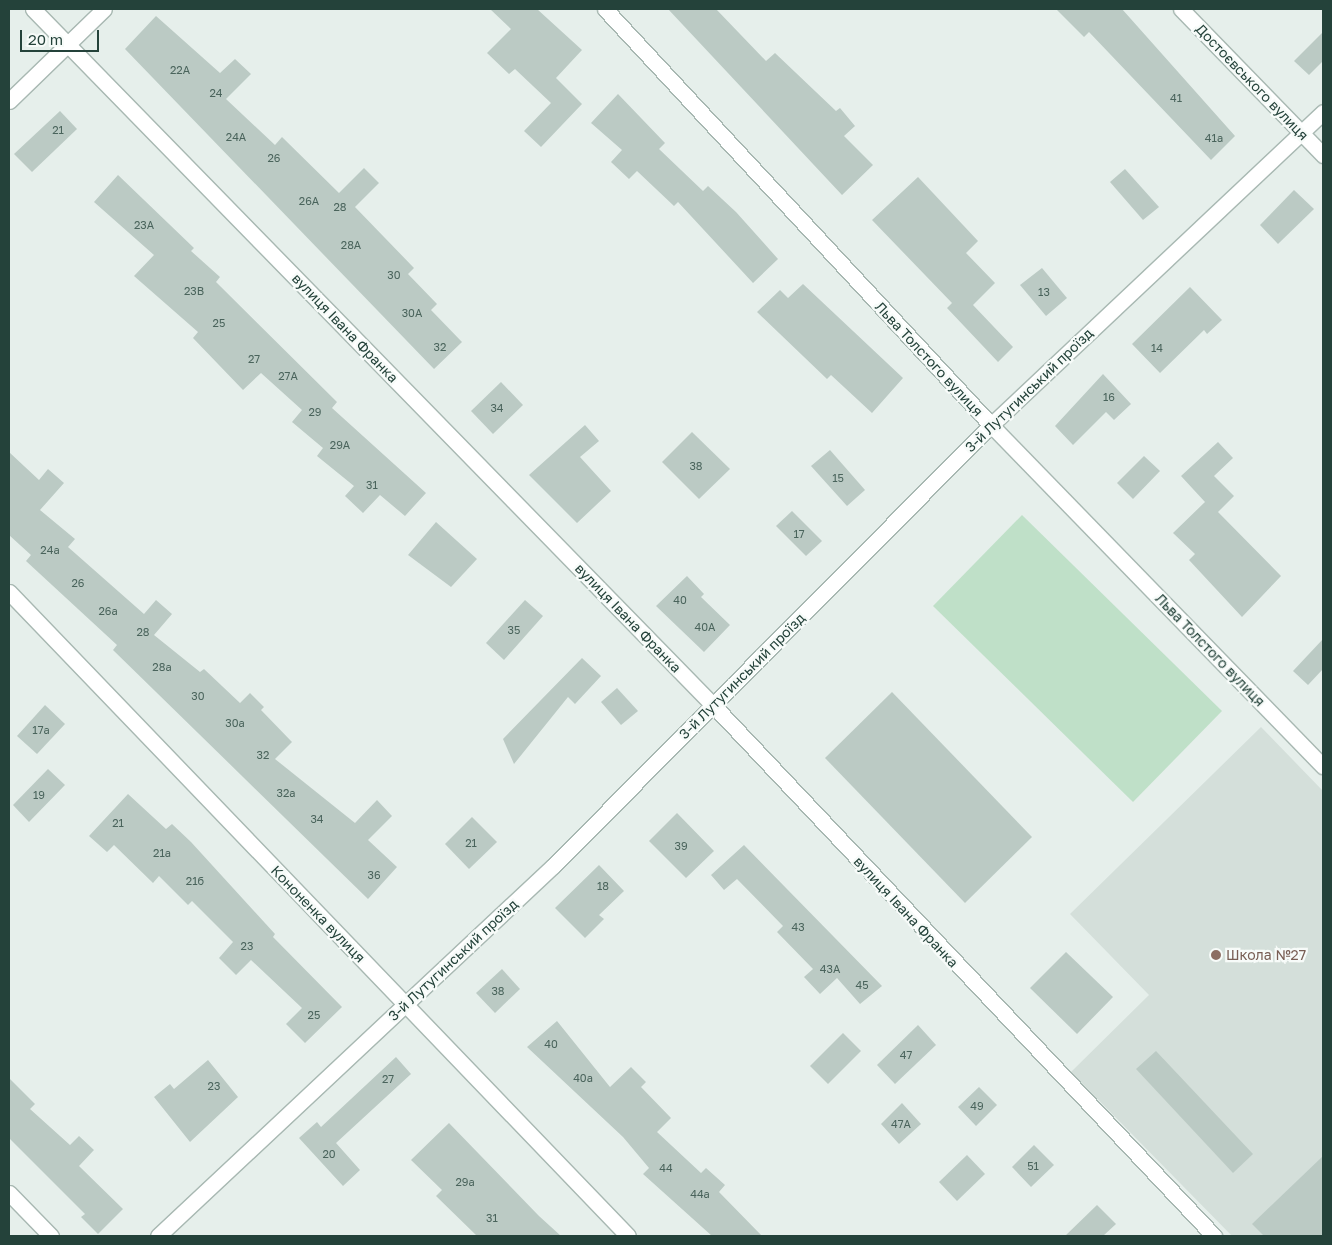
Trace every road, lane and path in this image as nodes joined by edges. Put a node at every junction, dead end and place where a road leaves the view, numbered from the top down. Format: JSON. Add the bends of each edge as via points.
{"nodes":[{"id":1,"x":33,"y":9,"type":"edge"},
{"id":2,"x":104,"y":9,"type":"edge"},
{"id":3,"x":605,"y":9,"type":"edge"},
{"id":4,"x":1182,"y":9,"type":"edge"},
{"id":5,"x":67,"y":43,"type":"junction"},
{"id":6,"x":9,"y":101,"type":"edge"},
{"id":7,"x":1323,"y":112,"type":"edge"},
{"id":8,"x":1301,"y":133,"type":"junction"},
{"id":9,"x":1323,"y":155,"type":"edge"},
{"id":10,"x":991,"y":426,"type":"junction"},
{"id":11,"x":9,"y":592,"type":"edge"},
{"id":12,"x":714,"y":706,"type":"junction"},
{"id":13,"x":1323,"y":766,"type":"edge"},
{"id":14,"x":405,"y":1005,"type":"junction"},
{"id":15,"x":9,"y":1193,"type":"edge"},
{"id":16,"x":51,"y":1236,"type":"edge"},
{"id":17,"x":158,"y":1236,"type":"edge"},
{"id":18,"x":628,"y":1236,"type":"edge"},
{"id":19,"x":1214,"y":1236,"type":"edge"}],
"edges":[{"from":1,"to":5,"type":"street","name":"вулиця Івана Франка"},
{"from":2,"to":5,"type":"street"},
{"from":3,"to":10,"type":"street","name":"Льва Толстого вулиця"},
{"from":4,"to":8,"type":"street","name":"Достоєвського вулиця"},
{"from":5,"to":6,"type":"street"},
{"from":5,"to":12,"type":"street","name":"вулиця Івана Франка"},
{"from":7,"to":8,"type":"street","name":"3-й Лутугинський проїзд"},
{"from":8,"to":9,"type":"street","name":"Достоєвського вулиця"},
{"from":8,"to":10,"type":"street","name":"3-й Лутугинський проїзд"},
{"from":10,"to":12,"type":"street","name":"3-й Лутугинський проїзд"},
{"from":10,"to":13,"type":"street","name":"Льва Толстого вулиця"},
{"from":11,"to":14,"type":"street","name":"Кононенка вулиця"},
{"from":12,"to":14,"type":"street","name":"3-й Лутугинський проїзд"},
{"from":12,"to":19,"type":"street","name":"вулиця Івана Франка"},
{"from":14,"to":17,"type":"street","name":"3-й Лутугинський проїзд"},
{"from":14,"to":18,"type":"street","name":"Кононенка вулиця"},
{"from":15,"to":16,"type":"street"}]}
